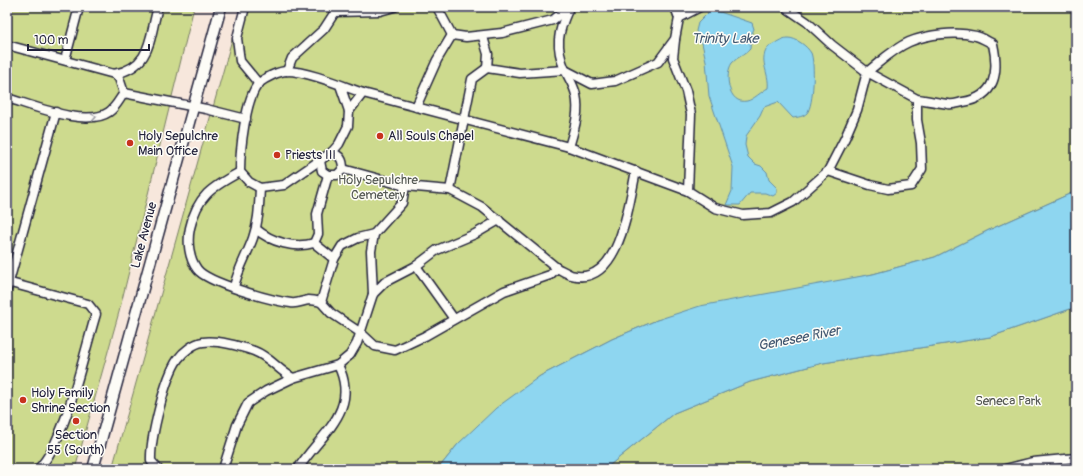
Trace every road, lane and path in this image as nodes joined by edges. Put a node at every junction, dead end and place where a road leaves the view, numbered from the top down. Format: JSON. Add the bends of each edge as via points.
{"nodes":[{"id":1,"x":79,"y":7,"type":"edge"},
{"id":2,"x":158,"y":7,"type":"edge"},
{"id":3,"x":221,"y":7,"type":"edge"},
{"id":4,"x":245,"y":7,"type":"edge"},
{"id":5,"x":394,"y":7,"type":"edge"},
{"id":6,"x":437,"y":7,"type":"edge"},
{"id":7,"x":569,"y":7,"type":"edge"},
{"id":8,"x":675,"y":7,"type":"edge"},
{"id":9,"x":700,"y":7,"type":"edge"},
{"id":10,"x":787,"y":8,"type":"edge"},
{"id":11,"x":334,"y":10,"type":"edge"},
{"id":12,"x":679,"y":18,"type":"junction"},
{"id":13,"x":452,"y":35,"type":"junction"},
{"id":14,"x":483,"y":36,"type":"junction"},
{"id":15,"x":675,"y":39,"type":"junction"},
{"id":16,"x":7,"y":45,"type":"edge"},
{"id":17,"x":65,"y":60,"type":"junction"},
{"id":18,"x":487,"y":68,"type":"junction"},
{"id":19,"x":565,"y":70,"type":"junction"},
{"id":20,"x":287,"y":71,"type":"junction"},
{"id":21,"x":867,"y":72,"type":"junction"},
{"id":22,"x":114,"y":74,"type":"junction"},
{"id":23,"x":259,"y":84,"type":"junction"},
{"id":24,"x":340,"y":85,"type":"junction"},
{"id":25,"x":124,"y":93,"type":"junction"},
{"id":26,"x":363,"y":93,"type":"junction"},
{"id":27,"x":7,"y":98,"type":"edge"},
{"id":28,"x":917,"y":99,"type":"junction"},
{"id":29,"x":416,"y":107,"type":"junction"},
{"id":30,"x":193,"y":108,"type":"junction"},
{"id":31,"x":349,"y":111,"type":"junction"},
{"id":32,"x":56,"y":112,"type":"junction"},
{"id":33,"x":246,"y":120,"type":"junction"},
{"id":34,"x":465,"y":121,"type":"junction"},
{"id":35,"x":569,"y":147,"type":"junction"},
{"id":36,"x":332,"y":152,"type":"junction"},
{"id":37,"x":320,"y":161,"type":"junction"},
{"id":38,"x":343,"y":169,"type":"junction"},
{"id":39,"x":636,"y":171,"type":"junction"},
{"id":40,"x":828,"y":171,"type":"junction"},
{"id":41,"x":240,"y":172,"type":"junction"},
{"id":42,"x":328,"y":175,"type":"junction"},
{"id":43,"x":405,"y":186,"type":"junction"},
{"id":44,"x":260,"y":188,"type":"junction"},
{"id":45,"x":450,"y":190,"type":"junction"},
{"id":46,"x":688,"y":191,"type":"junction"},
{"id":47,"x":498,"y":220,"type":"junction"},
{"id":48,"x":256,"y":229,"type":"junction"},
{"id":49,"x":374,"y":234,"type":"junction"},
{"id":50,"x":314,"y":243,"type":"junction"},
{"id":51,"x":334,"y":259,"type":"junction"},
{"id":52,"x":416,"y":266,"type":"junction"},
{"id":53,"x":557,"y":268,"type":"junction"},
{"id":54,"x":8,"y":284,"type":"edge"},
{"id":55,"x":234,"y":287,"type":"junction"},
{"id":56,"x":373,"y":294,"type":"junction"},
{"id":57,"x":321,"y":302,"type":"junction"},
{"id":58,"x":454,"y":319,"type":"junction"},
{"id":59,"x":361,"y":333,"type":"junction"},
{"id":60,"x":338,"y":365,"type":"junction"},
{"id":61,"x":293,"y":378,"type":"junction"},
{"id":62,"x":1076,"y":458,"type":"edge"},
{"id":63,"x":38,"y":469,"type":"edge"},
{"id":64,"x":94,"y":469,"type":"edge"},
{"id":65,"x":158,"y":469,"type":"edge"},
{"id":66,"x":223,"y":469,"type":"edge"},
{"id":67,"x":298,"y":469,"type":"edge"},
{"id":68,"x":1005,"y":469,"type":"edge"}],
"edges":[{"from":1,"to":17,"type":"lane"},
{"from":2,"to":22,"type":"lane","via":[[148,47],[139,64],[128,71]]},
{"from":3,"to":30,"type":"main road","name":"Lake Avenue"},
{"from":4,"to":23,"type":"lane","via":[[237,38],[240,61]]},
{"from":5,"to":11,"type":"lane","via":[[380,11]]},
{"from":6,"to":13,"type":"lane"},
{"from":7,"to":14,"type":"lane","via":[[553,20]]},
{"from":7,"to":19,"type":"lane","via":[[559,31],[559,50]]},
{"from":8,"to":12,"type":"lane"},
{"from":9,"to":12,"type":"lane"},
{"from":10,"to":21,"type":"lane"},
{"from":11,"to":20,"type":"lane","via":[[324,29],[292,58]]},
{"from":12,"to":15,"type":"lane"},
{"from":13,"to":14,"type":"lane"},
{"from":13,"to":29,"type":"lane","via":[[437,60]]},
{"from":14,"to":18,"type":"lane","via":[[488,54]]},
{"from":15,"to":19,"type":"lane","via":[[658,62],[615,81],[592,84]]},
{"from":15,"to":46,"type":"lane","via":[[673,58],[686,91],[691,114]]},
{"from":16,"to":17,"type":"lane"},
{"from":17,"to":22,"type":"lane"},
{"from":18,"to":19,"type":"lane","via":[[520,74]]},
{"from":18,"to":34,"type":"lane","via":[[472,79]]},
{"from":19,"to":35,"type":"lane","via":[[573,83],[576,96],[577,120]]},
{"from":20,"to":23,"type":"lane"},
{"from":20,"to":24,"type":"lane"},
{"from":21,"to":28,"type":"lane"},
{"from":21,"to":28,"type":"lane","via":[[910,42],[933,36],[976,36],[993,44],[997,62],[994,80],[984,94],[973,101],[949,105]]},
{"from":21,"to":40,"type":"lane","via":[[857,110]]},
{"from":22,"to":25,"type":"lane","via":[[119,78]]},
{"from":23,"to":33,"type":"lane","via":[[250,103]]},
{"from":24,"to":26,"type":"lane"},
{"from":24,"to":31,"type":"lane"},
{"from":25,"to":30,"type":"lane"},
{"from":32,"to":25,"type":"lane","one_way":true,"via":[[75,117],[97,117],[108,113],[116,106]]},
{"from":26,"to":29,"type":"lane"},
{"from":26,"to":31,"type":"lane"},
{"from":27,"to":32,"type":"lane"},
{"from":28,"to":40,"type":"lane","via":[[922,169],[910,186],[888,189]]},
{"from":29,"to":34,"type":"lane"},
{"from":30,"to":33,"type":"lane"},
{"from":30,"to":64,"type":"main road","name":"Lake Avenue"},
{"from":31,"to":36,"type":"lane","via":[[348,126]]},
{"from":32,"to":54,"type":"lane"},
{"from":33,"to":41,"type":"lane","via":[[240,151]]},
{"from":34,"to":35,"type":"lane"},
{"from":34,"to":45,"type":"lane"},
{"from":35,"to":39,"type":"lane"},
{"from":36,"to":37,"type":"lane"},
{"from":36,"to":38,"type":"lane","via":[[339,155],[343,161]]},
{"from":37,"to":42,"type":"lane","via":[[322,171]]},
{"from":37,"to":44,"type":"lane","via":[[284,185]]},
{"from":38,"to":42,"type":"lane","via":[[337,175]]},
{"from":38,"to":43,"type":"lane"},
{"from":39,"to":46,"type":"lane"},
{"from":39,"to":53,"type":"lane","via":[[622,233],[606,264],[595,272],[583,276],[571,275]]},
{"from":40,"to":46,"type":"lane","via":[[793,202],[770,213],[743,215],[715,208]]},
{"from":41,"to":44,"type":"lane","via":[[249,182]]},
{"from":41,"to":55,"type":"lane","via":[[212,188],[200,200],[192,217],[189,234],[190,254],[198,270],[213,280]]},
{"from":42,"to":50,"type":"lane","via":[[317,214],[318,234]]},
{"from":43,"to":45,"type":"lane"},
{"from":43,"to":49,"type":"lane","via":[[402,203]]},
{"from":44,"to":48,"type":"lane","via":[[260,210]]},
{"from":45,"to":47,"type":"lane","via":[[482,207]]},
{"from":47,"to":52,"type":"lane","via":[[475,234],[437,250]]},
{"from":47,"to":53,"type":"lane"},
{"from":48,"to":50,"type":"lane","via":[[265,237],[284,243],[304,246]]},
{"from":48,"to":55,"type":"lane"},
{"from":49,"to":51,"type":"lane","via":[[342,246]]},
{"from":49,"to":56,"type":"lane"},
{"from":50,"to":51,"type":"lane"},
{"from":51,"to":57,"type":"lane"},
{"from":52,"to":56,"type":"lane","via":[[385,282]]},
{"from":52,"to":58,"type":"lane"},
{"from":53,"to":58,"type":"lane","via":[[550,275],[504,291]]},
{"from":54,"to":63,"type":"lane","via":[[88,304],[96,314],[62,430]]},
{"from":55,"to":57,"type":"lane","via":[[275,301]]},
{"from":56,"to":59,"type":"lane"},
{"from":57,"to":59,"type":"lane","via":[[331,313]]},
{"from":58,"to":59,"type":"lane","via":[[395,350],[375,346]]},
{"from":59,"to":60,"type":"lane","via":[[350,355]]},
{"from":60,"to":61,"type":"lane"},
{"from":60,"to":67,"type":"lane","via":[[342,374],[344,393],[342,408],[336,423],[308,453]]},
{"from":61,"to":65,"type":"lane","via":[[282,372],[272,360],[254,351],[219,343],[202,342],[190,347],[178,358],[164,395],[150,448],[151,461]]},
{"from":61,"to":66,"type":"lane","via":[[248,403],[237,425]]},
{"from":62,"to":68,"type":"lane","via":[[1033,462]]}]}
